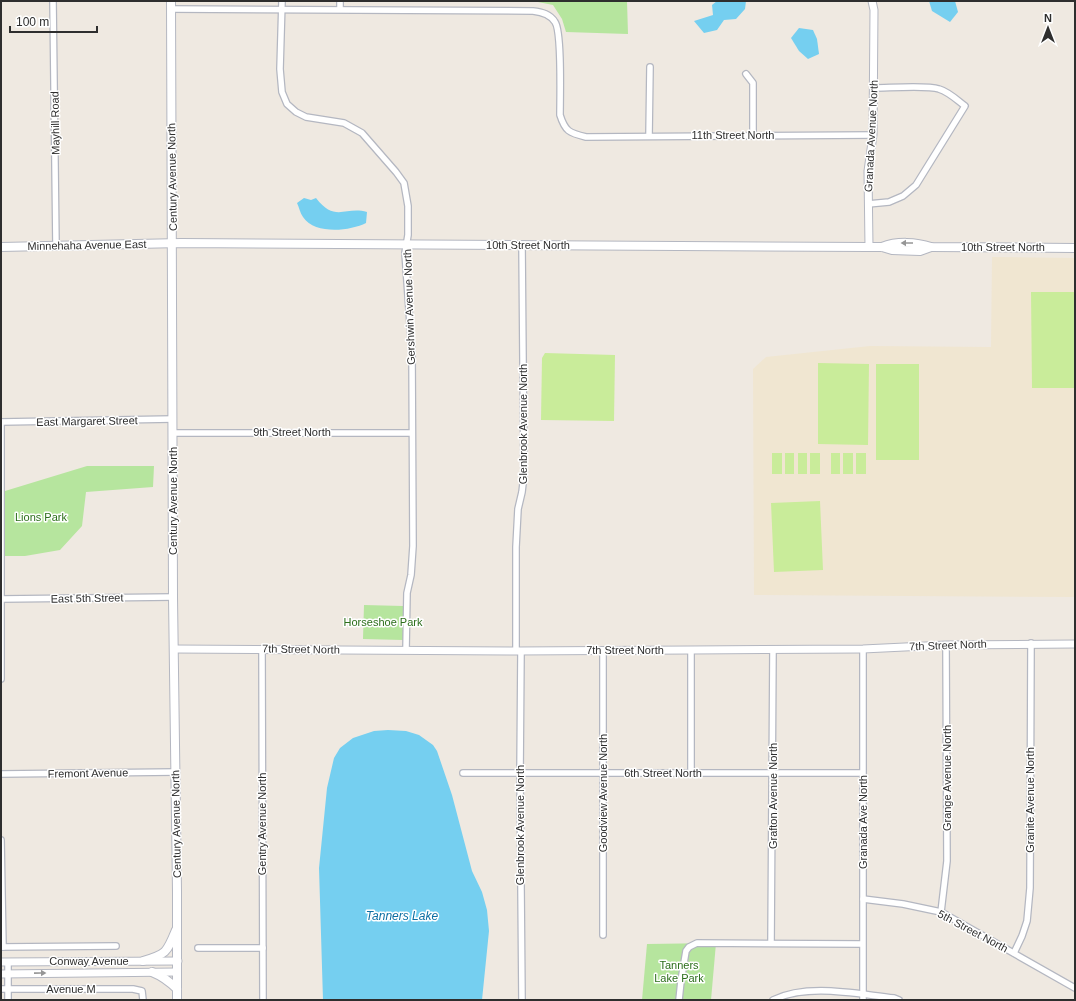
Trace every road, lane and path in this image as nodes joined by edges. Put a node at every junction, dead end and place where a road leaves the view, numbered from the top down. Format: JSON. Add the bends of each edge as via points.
{"nodes":[{"id":1,"x":53,"y":1,"type":"edge"},
{"id":2,"x":282,"y":1,"type":"edge"},
{"id":3,"x":340,"y":1,"type":"edge"},
{"id":4,"x":872,"y":1,"type":"edge"},
{"id":5,"x":171,"y":5,"type":"edge"},
{"id":6,"x":282,"y":9,"type":"junction"},
{"id":7,"x":340,"y":9,"type":"junction"},
{"id":8,"x":650,"y":67,"type":"dead end"},
{"id":9,"x":746,"y":74,"type":"dead end"},
{"id":10,"x":874,"y":88,"type":"junction"},
{"id":11,"x":753,"y":135,"type":"junction"},
{"id":12,"x":873,"y":135,"type":"junction"},
{"id":13,"x":649,"y":136,"type":"junction"},
{"id":14,"x":868,"y":204,"type":"junction"},
{"id":15,"x":173,"y":243,"type":"junction"},
{"id":16,"x":406,"y":244,"type":"junction"},
{"id":17,"x":522,"y":245,"type":"junction"},
{"id":18,"x":56,"y":246,"type":"junction"},
{"id":19,"x":1,"y":247,"type":"edge"},
{"id":20,"x":869,"y":247,"type":"junction"},
{"id":21,"x":1075,"y":248,"type":"edge"},
{"id":22,"x":173,"y":419,"type":"junction"},
{"id":23,"x":1,"y":422,"type":"edge"},
{"id":24,"x":412,"y":432,"type":"junction"},
{"id":25,"x":173,"y":433,"type":"junction"},
{"id":26,"x":173,"y":597,"type":"junction"},
{"id":27,"x":1,"y":599,"type":"edge"},
{"id":28,"x":946,"y":644,"type":"junction"},
{"id":29,"x":1031,"y":644,"type":"junction"},
{"id":30,"x":1075,"y":644,"type":"edge"},
{"id":31,"x":174,"y":649,"type":"junction"},
{"id":32,"x":262,"y":649,"type":"junction"},
{"id":33,"x":863,"y":649,"type":"junction"},
{"id":34,"x":406,"y":650,"type":"junction"},
{"id":35,"x":603,"y":650,"type":"junction"},
{"id":36,"x":691,"y":650,"type":"junction"},
{"id":37,"x":773,"y":650,"type":"junction"},
{"id":38,"x":519,"y":651,"type":"junction"},
{"id":39,"x":1,"y":679,"type":"edge"},
{"id":40,"x":175,"y":772,"type":"junction"},
{"id":41,"x":463,"y":773,"type":"dead end"},
{"id":42,"x":603,"y":773,"type":"junction"},
{"id":43,"x":691,"y":773,"type":"junction"},
{"id":44,"x":862,"y":773,"type":"junction"},
{"id":45,"x":1,"y":774,"type":"edge"},
{"id":46,"x":520,"y":774,"type":"junction"},
{"id":47,"x":773,"y":774,"type":"junction"},
{"id":48,"x":1,"y":840,"type":"edge"},
{"id":49,"x":863,"y":899,"type":"junction"},
{"id":50,"x":941,"y":912,"type":"junction"},
{"id":51,"x":178,"y":925,"type":"junction"},
{"id":52,"x":603,"y":935,"type":"dead end"},
{"id":53,"x":772,"y":943,"type":"junction"},
{"id":54,"x":862,"y":944,"type":"junction"},
{"id":55,"x":116,"y":946,"type":"dead end"},
{"id":56,"x":2,"y":947,"type":"edge"},
{"id":57,"x":198,"y":948,"type":"dead end"},
{"id":58,"x":263,"y":948,"type":"junction"},
{"id":59,"x":1014,"y":953,"type":"junction"},
{"id":60,"x":143,"y":961,"type":"junction"},
{"id":61,"x":178,"y":961,"type":"junction"},
{"id":62,"x":5,"y":962,"type":"edge"},
{"id":63,"x":152,"y":972,"type":"junction"},
{"id":64,"x":178,"y":972,"type":"junction"},
{"id":65,"x":5,"y":974,"type":"edge"},
{"id":66,"x":1075,"y":988,"type":"edge"},
{"id":67,"x":1,"y":989,"type":"edge"},
{"id":68,"x":8,"y":989,"type":"junction"},
{"id":69,"x":177,"y":989,"type":"junction"},
{"id":70,"x":863,"y":997,"type":"edge"},
{"id":71,"x":8,"y":1000,"type":"edge"},
{"id":72,"x":143,"y":1000,"type":"edge"},
{"id":73,"x":177,"y":1000,"type":"edge"},
{"id":74,"x":263,"y":1000,"type":"edge"},
{"id":75,"x":522,"y":1000,"type":"edge"},
{"id":76,"x":679,"y":1000,"type":"edge"},
{"id":77,"x":773,"y":1000,"type":"edge"},
{"id":78,"x":899,"y":1000,"type":"edge"}],
"edges":[{"from":1,"to":18,"type":"street","name":"Mayhill Road"},
{"from":2,"to":6,"type":"street"},
{"from":3,"to":7,"type":"street"},
{"from":4,"to":10,"type":"street","name":"Granada Avenue North"},
{"from":5,"to":6,"type":"street"},
{"from":5,"to":15,"type":"main road","name":"Century Avenue North"},
{"from":6,"to":7,"type":"street"},
{"from":6,"to":16,"type":"street","name":"Gershwin Avenue North","via":[[280,69],[282,92],[287,104],[306,117],[344,123],[362,133],[396,172],[404,183],[408,206]]},
{"from":7,"to":13,"type":"street","name":"11th Street North","via":[[545,13],[555,22],[559,35],[560,115],[564,126],[571,133],[586,137]]},
{"from":8,"to":13,"type":"street"},
{"from":9,"to":11,"type":"street","via":[[753,83]]},
{"from":10,"to":12,"type":"street","name":"Granada Avenue North"},
{"from":10,"to":14,"type":"street","via":[[939,89],[965,106],[916,185],[903,196],[889,202]]},
{"from":11,"to":12,"type":"street","name":"11th Street North"},
{"from":11,"to":13,"type":"street","name":"11th Street North"},
{"from":12,"to":14,"type":"street","name":"Granada Avenue North","via":[[868,171]]},
{"from":14,"to":20,"type":"street","name":"Granada Avenue North"},
{"from":15,"to":16,"type":"main road","name":"10th Street North"},
{"from":15,"to":18,"type":"main road","name":"Minnehaha Avenue East"},
{"from":15,"to":22,"type":"main road","name":"Century Avenue North"},
{"from":16,"to":17,"type":"main road","name":"10th Street North"},
{"from":16,"to":24,"type":"street","name":"Gershwin Avenue North","via":[[412,352]]},
{"from":17,"to":20,"type":"main road","name":"10th Street North"},
{"from":17,"to":38,"type":"street","name":"Glenbrook Avenue North","via":[[524,475],[518,509],[516,547]]},
{"from":18,"to":19,"type":"main road","name":"Minnehaha Avenue East"},
{"from":20,"to":21,"type":"main road","name":"10th Street North","via":[[913,243],[931,247]]},
{"from":22,"to":23,"type":"street","name":"East Margaret Street"},
{"from":22,"to":25,"type":"main road","name":"Century Avenue North"},
{"from":23,"to":27,"type":"street"},
{"from":24,"to":25,"type":"street","name":"9th Street North"},
{"from":24,"to":34,"type":"street","name":"Gershwin Avenue North","via":[[413,546],[407,592]]},
{"from":25,"to":26,"type":"main road","name":"Century Avenue North"},
{"from":26,"to":27,"type":"street","name":"East 5th Street"},
{"from":26,"to":31,"type":"main road","name":"Century Avenue North"},
{"from":27,"to":39,"type":"street"},
{"from":28,"to":29,"type":"street","name":"7th Street North"},
{"from":28,"to":33,"type":"street","name":"7th Street North"},
{"from":28,"to":50,"type":"street","name":"Grange Avenue North","via":[[947,861]]},
{"from":29,"to":30,"type":"street","name":"7th Street North"},
{"from":29,"to":59,"type":"street","name":"Granite Avenue North","via":[[1030,888],[1028,921]]},
{"from":31,"to":32,"type":"street","name":"7th Street North"},
{"from":31,"to":40,"type":"main road","name":"Century Avenue North"},
{"from":32,"to":34,"type":"street","name":"7th Street North"},
{"from":32,"to":58,"type":"street","name":"Gentry Avenue North"},
{"from":33,"to":37,"type":"street","name":"7th Street North"},
{"from":33,"to":44,"type":"street","name":"Granada Ave North"},
{"from":34,"to":38,"type":"street","name":"7th Street North"},
{"from":35,"to":36,"type":"street","name":"7th Street North"},
{"from":35,"to":38,"type":"street","name":"7th Street North"},
{"from":35,"to":42,"type":"street","name":"Goodview Avenue North"},
{"from":36,"to":37,"type":"street","name":"7th Street North"},
{"from":36,"to":43,"type":"street"},
{"from":37,"to":47,"type":"street","name":"Grafton Avenue North"},
{"from":38,"to":46,"type":"street","name":"Glenbrook Avenue North"},
{"from":40,"to":45,"type":"street","name":"Fremont Avenue"},
{"from":40,"to":51,"type":"main road","name":"Century Avenue North"},
{"from":41,"to":46,"type":"street","name":"6th Street North"},
{"from":42,"to":43,"type":"street","name":"6th Street North"},
{"from":42,"to":46,"type":"street","name":"6th Street North"},
{"from":42,"to":52,"type":"street","name":"Goodview Avenue North"},
{"from":43,"to":47,"type":"street","name":"6th Street North"},
{"from":44,"to":47,"type":"street","name":"6th Street North"},
{"from":44,"to":49,"type":"street","name":"Granada Ave North"},
{"from":46,"to":75,"type":"street","name":"Glenbrook Avenue North"},
{"from":47,"to":53,"type":"street","name":"Grafton Avenue North"},
{"from":48,"to":56,"type":"street"},
{"from":49,"to":50,"type":"street","name":"5th Street North"},
{"from":49,"to":54,"type":"street","name":"Granada Ave North"},
{"from":50,"to":59,"type":"street","name":"5th Street North"},
{"from":51,"to":60,"type":"main road","via":[[166,951]]},
{"from":51,"to":61,"type":"main road","name":"Century Avenue North"},
{"from":53,"to":54,"type":"street"},
{"from":53,"to":76,"type":"street","via":[[699,943],[689,947],[686,950]]},
{"from":54,"to":70,"type":"street","name":"Granada Ave North"},
{"from":55,"to":56,"type":"street"},
{"from":57,"to":58,"type":"street"},
{"from":58,"to":74,"type":"street","name":"Gentry Avenue North"},
{"from":59,"to":66,"type":"street","name":"5th Street North"},
{"from":60,"to":61,"type":"street","name":"Conway Avenue"},
{"from":60,"to":62,"type":"street","name":"Conway Avenue"},
{"from":61,"to":64,"type":"main road","name":"Century Avenue North"},
{"from":62,"to":65,"type":"street"},
{"from":63,"to":64,"type":"street","name":"Conway Avenue"},
{"from":65,"to":63,"type":"street","name":"Conway Avenue","one_way":true},
{"from":63,"to":69,"type":"main road","via":[[167,979]]},
{"from":64,"to":69,"type":"main road","name":"Century Avenue North"},
{"from":65,"to":68,"type":"street"},
{"from":67,"to":68,"type":"street","name":"Avenue M"},
{"from":68,"to":71,"type":"street"},
{"from":68,"to":72,"type":"street","name":"Avenue M","via":[[132,989],[142,991]]},
{"from":69,"to":73,"type":"main road","name":"Century Avenue North"},
{"from":70,"to":77,"type":"street","via":[[816,990],[787,994]]},
{"from":70,"to":78,"type":"street"}]}
